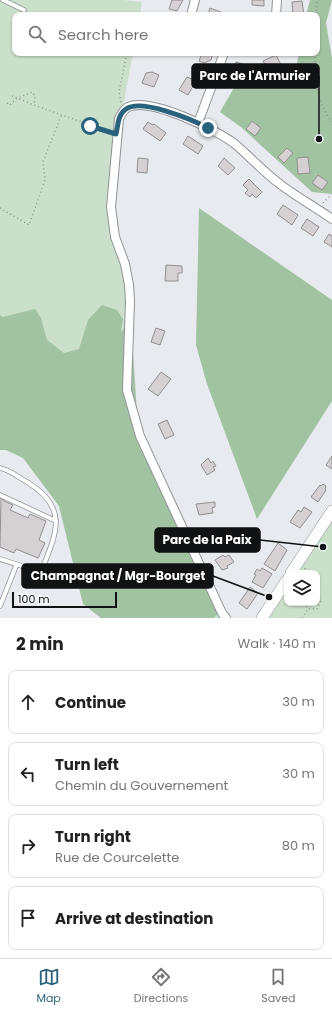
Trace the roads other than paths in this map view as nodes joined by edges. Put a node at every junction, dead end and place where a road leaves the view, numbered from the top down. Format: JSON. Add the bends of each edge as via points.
{"nodes":[{"id":1,"x":3,"y":0,"type":"edge"},
{"id":2,"x":195,"y":0,"type":"edge"},
{"id":3,"x":277,"y":0,"type":"edge"},
{"id":4,"x":24,"y":10,"type":"dead end"},
{"id":5,"x":192,"y":12,"type":"edge"},
{"id":6,"x":276,"y":12,"type":"edge"},
{"id":7,"x":223,"y":56,"type":"edge"},
{"id":8,"x":198,"y":123,"type":"junction"},
{"id":9,"x":332,"y":219,"type":"edge"},
{"id":10,"x":0,"y":468,"type":"edge"},
{"id":11,"x":0,"y":494,"type":"edge"},
{"id":12,"x":332,"y":511,"type":"edge"},
{"id":13,"x":56,"y":520,"type":"junction"},
{"id":14,"x":0,"y":559,"type":"edge"},
{"id":15,"x":16,"y":566,"type":"junction"},
{"id":16,"x":293,"y":570,"type":"edge"},
{"id":17,"x":284,"y":585,"type":"edge"},
{"id":18,"x":0,"y":606,"type":"edge"},
{"id":19,"x":226,"y":618,"type":"edge"},
{"id":20,"x":262,"y":618,"type":"edge"}],
"edges":[{"from":1,"to":4,"type":"lane"},
{"from":2,"to":5,"type":"street"},
{"from":3,"to":6,"type":"street"},
{"from":7,"to":8,"type":"street"},
{"from":8,"to":9,"type":"street","via":[[231,141],[277,182]]},
{"from":8,"to":19,"type":"street","via":[[155,108],[134,106],[122,112],[116,134],[111,207],[115,237],[129,285],[128,396],[140,436]]},
{"from":10,"to":13,"type":"lane","via":[[35,487],[53,505]]},
{"from":11,"to":13,"type":"lane"},
{"from":12,"to":16,"type":"street"},
{"from":13,"to":15,"type":"lane","via":[[56,533],[41,572]]},
{"from":14,"to":15,"type":"lane"},
{"from":15,"to":18,"type":"lane"},
{"from":17,"to":20,"type":"street"}]}
